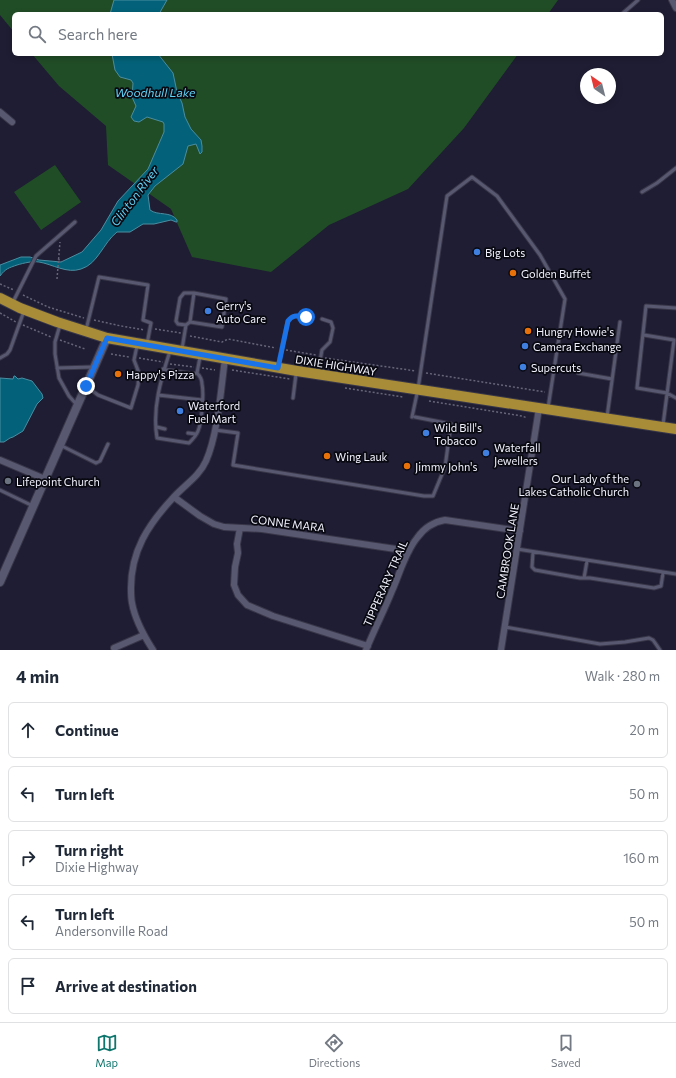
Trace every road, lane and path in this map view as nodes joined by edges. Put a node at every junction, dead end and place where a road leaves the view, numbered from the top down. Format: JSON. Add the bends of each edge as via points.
{"nodes":[{"id":1,"x":638,"y":0,"type":"edge"},
{"id":2,"x":672,"y":0,"type":"edge"},
{"id":3,"x":676,"y":8,"type":"edge"},
{"id":4,"x":624,"y":12,"type":"edge"},
{"id":5,"x":0,"y":112,"type":"edge"},
{"id":6,"x":12,"y":122,"type":"dead end"},
{"id":7,"x":676,"y":168,"type":"edge"},
{"id":8,"x":642,"y":192,"type":"dead end"},
{"id":9,"x":75,"y":222,"type":"dead end"},
{"id":10,"x":60,"y":234,"type":"junction"},
{"id":11,"x":58,"y":260,"type":"junction"},
{"id":12,"x":62,"y":262,"type":"dead end"},
{"id":13,"x":57,"y":279,"type":"dead end"},
{"id":14,"x":0,"y":284,"type":"edge"},
{"id":15,"x":18,"y":292,"type":"junction"},
{"id":16,"x":194,"y":293,"type":"junction"},
{"id":17,"x":0,"y":298,"type":"edge"},
{"id":18,"x":13,"y":304,"type":"junction"},
{"id":19,"x":676,"y":308,"type":"edge"},
{"id":20,"x":25,"y":310,"type":"junction"},
{"id":21,"x":0,"y":313,"type":"edge"},
{"id":22,"x":306,"y":317,"type":"dead end"},
{"id":23,"x":90,"y":319,"type":"junction"},
{"id":24,"x":322,"y":319,"type":"dead end"},
{"id":25,"x":190,"y":322,"type":"junction"},
{"id":26,"x":620,"y":322,"type":"dead end"},
{"id":27,"x":61,"y":323,"type":"junction"},
{"id":28,"x":20,"y":324,"type":"junction"},
{"id":29,"x":186,"y":325,"type":"junction"},
{"id":30,"x":150,"y":329,"type":"junction"},
{"id":31,"x":86,"y":331,"type":"junction"},
{"id":32,"x":184,"y":334,"type":"junction"},
{"id":33,"x":644,"y":335,"type":"junction"},
{"id":34,"x":107,"y":338,"type":"junction"},
{"id":35,"x":56,"y":339,"type":"junction"},
{"id":36,"x":142,"y":345,"type":"junction"},
{"id":37,"x":85,"y":349,"type":"dead end"},
{"id":38,"x":170,"y":350,"type":"junction"},
{"id":39,"x":282,"y":350,"type":"junction"},
{"id":40,"x":181,"y":351,"type":"junction"},
{"id":41,"x":200,"y":354,"type":"junction"},
{"id":42,"x":320,"y":356,"type":"junction"},
{"id":43,"x":0,"y":358,"type":"edge"},
{"id":44,"x":225,"y":359,"type":"junction"},
{"id":45,"x":95,"y":367,"type":"junction"},
{"id":46,"x":57,"y":368,"type":"junction"},
{"id":47,"x":278,"y":368,"type":"junction"},
{"id":48,"x":163,"y":369,"type":"junction"},
{"id":49,"x":232,"y":370,"type":"dead end"},
{"id":50,"x":420,"y":372,"type":"junction"},
{"id":51,"x":197,"y":373,"type":"junction"},
{"id":52,"x":578,"y":373,"type":"dead end"},
{"id":53,"x":317,"y":374,"type":"junction"},
{"id":54,"x":296,"y":375,"type":"junction"},
{"id":55,"x":612,"y":379,"type":"junction"},
{"id":56,"x":86,"y":386,"type":"junction"},
{"id":57,"x":342,"y":387,"type":"dead end"},
{"id":58,"x":418,"y":389,"type":"junction"},
{"id":59,"x":545,"y":392,"type":"dead end"},
{"id":60,"x":667,"y":393,"type":"junction"},
{"id":61,"x":158,"y":395,"type":"junction"},
{"id":62,"x":402,"y":397,"type":"dead end"},
{"id":63,"x":293,"y":398,"type":"dead end"},
{"id":64,"x":676,"y":398,"type":"edge"},
{"id":65,"x":202,"y":400,"type":"junction"},
{"id":66,"x":430,"y":402,"type":"dead end"},
{"id":67,"x":78,"y":406,"type":"junction"},
{"id":68,"x":544,"y":409,"type":"junction"},
{"id":69,"x":527,"y":418,"type":"dead end"},
{"id":70,"x":606,"y":418,"type":"junction"},
{"id":71,"x":157,"y":427,"type":"junction"},
{"id":72,"x":662,"y":427,"type":"junction"},
{"id":73,"x":165,"y":429,"type":"dead end"},
{"id":74,"x":676,"y":429,"type":"edge"},
{"id":75,"x":215,"y":430,"type":"junction"},
{"id":76,"x":188,"y":433,"type":"dead end"},
{"id":77,"x":196,"y":434,"type":"junction"},
{"id":78,"x":108,"y":444,"type":"dead end"},
{"id":79,"x":60,"y":445,"type":"junction"},
{"id":80,"x":0,"y":460,"type":"edge"},
{"id":81,"x":46,"y":479,"type":"junction"},
{"id":82,"x":0,"y":490,"type":"edge"},
{"id":83,"x":174,"y":496,"type":"junction"},
{"id":84,"x":34,"y":507,"type":"junction"},
{"id":85,"x":240,"y":528,"type":"junction"},
{"id":86,"x":520,"y":531,"type":"junction"},
{"id":87,"x":517,"y":549,"type":"junction"},
{"id":88,"x":409,"y":551,"type":"junction"},
{"id":89,"x":533,"y":552,"type":"junction"},
{"id":90,"x":587,"y":560,"type":"junction"},
{"id":91,"x":3,"y":569,"type":"edge"},
{"id":92,"x":663,"y":573,"type":"junction"},
{"id":93,"x":676,"y":574,"type":"edge"},
{"id":94,"x":584,"y":578,"type":"junction"},
{"id":95,"x":0,"y":582,"type":"edge"},
{"id":96,"x":505,"y":627,"type":"junction"},
{"id":97,"x":144,"y":635,"type":"junction"},
{"id":98,"x":114,"y":648,"type":"dead end"},
{"id":99,"x":366,"y":648,"type":"edge"},
{"id":100,"x":153,"y":650,"type":"edge"},
{"id":101,"x":501,"y":650,"type":"edge"},
{"id":102,"x":660,"y":650,"type":"edge"}],
"edges":[{"from":1,"to":4,"type":"lane"},
{"from":2,"to":3,"type":"street"},
{"from":5,"to":6,"type":"street"},
{"from":7,"to":8,"type":"lane"},
{"from":9,"to":10,"type":"lane"},
{"from":10,"to":11,"type":"path"},
{"from":10,"to":15,"type":"lane","via":[[36,256]]},
{"from":11,"to":12,"type":"path"},
{"from":11,"to":13,"type":"path"},
{"from":14,"to":15,"type":"path"},
{"from":15,"to":18,"type":"lane"},
{"from":15,"to":23,"type":"path","via":[[48,307]]},
{"from":16,"to":25,"type":"lane"},
{"from":16,"to":25,"type":"lane","via":[[226,299],[222,327]]},
{"from":16,"to":29,"type":"lane","via":[[184,293],[180,298],[176,321],[178,324]]},
{"from":17,"to":18,"type":"main road","name":"DIXIE HIGHWAY"},
{"from":18,"to":20,"type":"main road","name":"DIXIE HIGHWAY"},
{"from":19,"to":33,"type":"lane","via":[[646,306]]},
{"from":20,"to":27,"type":"main road","name":"DIXIE HIGHWAY"},
{"from":20,"to":28,"type":"lane"},
{"from":21,"to":28,"type":"path"},
{"from":22,"to":39,"type":"lane","via":[[296,315],[288,321]]},
{"from":23,"to":30,"type":"path","via":[[143,330]]},
{"from":23,"to":30,"type":"lane","via":[[99,277],[148,285],[143,320],[151,323]]},
{"from":23,"to":31,"type":"lane"},
{"from":24,"to":42,"type":"lane","via":[[331,322],[332,328],[330,342]]},
{"from":25,"to":29,"type":"lane"},
{"from":26,"to":55,"type":"lane"},
{"from":27,"to":31,"type":"main road","name":"DIXIE HIGHWAY"},
{"from":27,"to":35,"type":"lane"},
{"from":28,"to":35,"type":"path"},
{"from":28,"to":43,"type":"lane","via":[[10,350]]},
{"from":29,"to":32,"type":"lane"},
{"from":30,"to":32,"type":"path","via":[[157,328]]},
{"from":30,"to":36,"type":"lane"},
{"from":31,"to":34,"type":"main road","name":"DIXIE HIGHWAY"},
{"from":32,"to":39,"type":"path","via":[[222,342],[228,339]]},
{"from":32,"to":40,"type":"lane"},
{"from":33,"to":60,"type":"lane","via":[[674,340]]},
{"from":33,"to":60,"type":"lane","via":[[637,388]]},
{"from":34,"to":36,"type":"main road","name":"DIXIE HIGHWAY"},
{"from":34,"to":45,"type":"street"},
{"from":35,"to":37,"type":"path"},
{"from":35,"to":46,"type":"lane","via":[[54,342]]},
{"from":36,"to":38,"type":"main road","name":"DIXIE HIGHWAY"},
{"from":36,"to":56,"type":"lane","via":[[134,360],[139,373],[131,408],[98,395]]},
{"from":38,"to":40,"type":"main road","name":"DIXIE HIGHWAY"},
{"from":38,"to":48,"type":"lane"},
{"from":39,"to":42,"type":"path"},
{"from":39,"to":47,"type":"lane"},
{"from":40,"to":41,"type":"main road","name":"DIXIE HIGHWAY"},
{"from":41,"to":44,"type":"main road","name":"DIXIE HIGHWAY"},
{"from":41,"to":51,"type":"lane"},
{"from":42,"to":50,"type":"path"},
{"from":42,"to":53,"type":"lane"},
{"from":44,"to":47,"type":"main road","name":"DIXIE HIGHWAY"},
{"from":44,"to":75,"type":"street"},
{"from":45,"to":46,"type":"lane"},
{"from":45,"to":56,"type":"street"},
{"from":46,"to":67,"type":"lane","via":[[59,378]]},
{"from":47,"to":54,"type":"main road","name":"DIXIE HIGHWAY"},
{"from":48,"to":51,"type":"lane"},
{"from":48,"to":61,"type":"lane"},
{"from":49,"to":54,"type":"path"},
{"from":50,"to":58,"type":"lane"},
{"from":50,"to":59,"type":"path"},
{"from":50,"to":68,"type":"lane","via":[[446,196],[472,177],[497,196],[540,255],[565,299]]},
{"from":51,"to":65,"type":"lane","via":[[201,378]]},
{"from":52,"to":55,"type":"lane"},
{"from":53,"to":54,"type":"main road","name":"DIXIE HIGHWAY"},
{"from":53,"to":58,"type":"main road","name":"DIXIE HIGHWAY"},
{"from":54,"to":63,"type":"lane"},
{"from":55,"to":70,"type":"lane"},
{"from":56,"to":67,"type":"street"},
{"from":57,"to":62,"type":"path"},
{"from":58,"to":68,"type":"main road","name":"DIXIE HIGHWAY"},
{"from":58,"to":75,"type":"lane","via":[[414,417],[451,424],[445,467],[433,496],[233,465],[238,433]]},
{"from":60,"to":64,"type":"lane"},
{"from":60,"to":72,"type":"lane"},
{"from":61,"to":65,"type":"lane"},
{"from":61,"to":71,"type":"lane"},
{"from":65,"to":77,"type":"lane","via":[[199,429]]},
{"from":66,"to":69,"type":"path"},
{"from":67,"to":79,"type":"street"},
{"from":68,"to":70,"type":"main road","name":"DIXIE HIGHWAY"},
{"from":68,"to":86,"type":"street","name":"CAMBROOK LANE"},
{"from":70,"to":72,"type":"main road","name":"DIXIE HIGHWAY"},
{"from":71,"to":73,"type":"lane"},
{"from":71,"to":77,"type":"lane","via":[[157,438],[189,443]]},
{"from":72,"to":74,"type":"main road","name":"DIXIE HIGHWAY"},
{"from":75,"to":83,"type":"street","via":[[206,462]]},
{"from":76,"to":77,"type":"lane"},
{"from":78,"to":79,"type":"lane","via":[[100,461],[96,463]]},
{"from":79,"to":81,"type":"street"},
{"from":80,"to":81,"type":"street"},
{"from":81,"to":84,"type":"street"},
{"from":82,"to":84,"type":"lane"},
{"from":83,"to":85,"type":"street","name":"CONNE MARA","via":[[187,508],[214,524]]},
{"from":83,"to":97,"type":"street","via":[[145,532],[135,555],[131,576],[131,602]]},
{"from":84,"to":91,"type":"street"},
{"from":85,"to":88,"type":"street","name":"CONNE MARA"},
{"from":85,"to":99,"type":"street","via":[[234,585],[238,595],[248,605]]},
{"from":86,"to":87,"type":"street","name":"CAMBROOK LANE"},
{"from":86,"to":88,"type":"street","name":"TIPPERARY TRAIL","via":[[445,520],[425,529]]},
{"from":87,"to":89,"type":"lane"},
{"from":87,"to":96,"type":"street","name":"CAMBROOK LANE"},
{"from":88,"to":99,"type":"street","name":"TIPPERARY TRAIL"},
{"from":89,"to":90,"type":"lane"},
{"from":89,"to":94,"type":"lane","via":[[532,567],[535,570]]},
{"from":90,"to":92,"type":"lane"},
{"from":90,"to":94,"type":"lane"},
{"from":91,"to":95,"type":"street"},
{"from":92,"to":93,"type":"lane"},
{"from":92,"to":94,"type":"lane","via":[[661,586],[654,588]]},
{"from":96,"to":101,"type":"street","name":"CAMBROOK LANE"},
{"from":96,"to":102,"type":"lane","via":[[600,644],[649,638]]},
{"from":97,"to":98,"type":"street"},
{"from":97,"to":100,"type":"street"}]}
